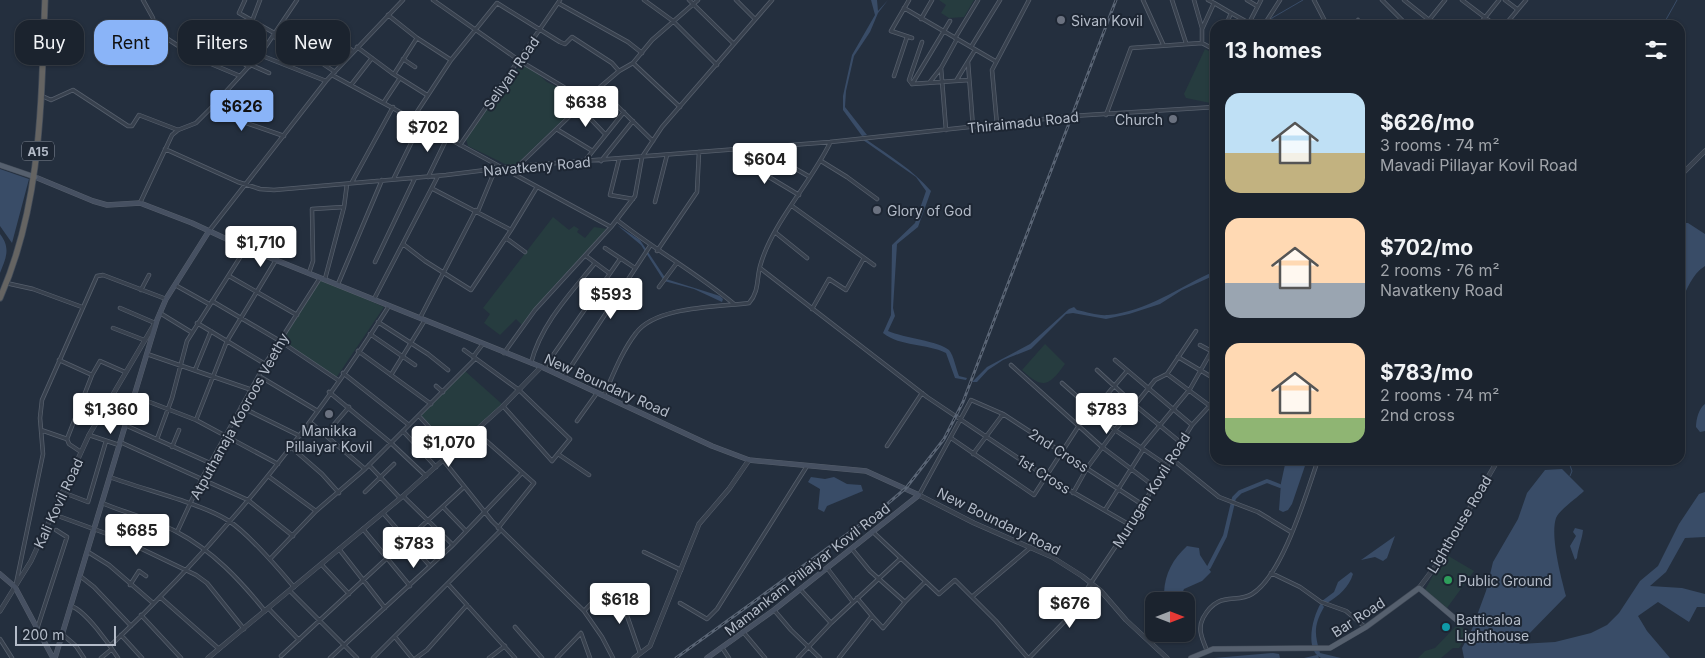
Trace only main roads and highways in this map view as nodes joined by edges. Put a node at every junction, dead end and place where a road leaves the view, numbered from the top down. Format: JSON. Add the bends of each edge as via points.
{"nodes":[{"id":1,"x":45,"y":0,"type":"edge"},
{"id":2,"x":0,"y":165,"type":"edge"},
{"id":3,"x":35,"y":177,"type":"junction"},
{"id":4,"x":208,"y":231,"type":"junction"},
{"id":5,"x":0,"y":298,"type":"edge"},
{"id":6,"x":919,"y":495,"type":"joint"},
{"id":7,"x":0,"y":574,"type":"edge"},
{"id":8,"x":1459,"y":622,"type":"dead end"},
{"id":9,"x":54,"y":658,"type":"edge"},
{"id":10,"x":707,"y":658,"type":"edge"},
{"id":11,"x":1191,"y":658,"type":"edge"}],
"edges":[{"from":1,"to":3,"type":"highway","number":"A15"},
{"from":2,"to":3,"type":"main road"},
{"from":3,"to":4,"type":"main road","name":"New Boundary Road","via":[[107,205],[140,203]]},
{"from":3,"to":5,"type":"highway","number":"A15"},
{"from":4,"to":6,"type":"main road","name":"New Boundary Road","via":[[531,363],[749,460],[866,471]]},
{"from":4,"to":9,"type":"main road","via":[[174,285],[156,322]]},
{"from":6,"to":10,"type":"main road","name":"Mamankam Pillaiyar Kovil Road","via":[[774,610]]},
{"from":7,"to":9,"type":"main road","via":[[17,585]]},
{"from":8,"to":11,"type":"main road","name":"Bar Road","via":[[1420,588],[1330,648],[1207,651]]}]}
